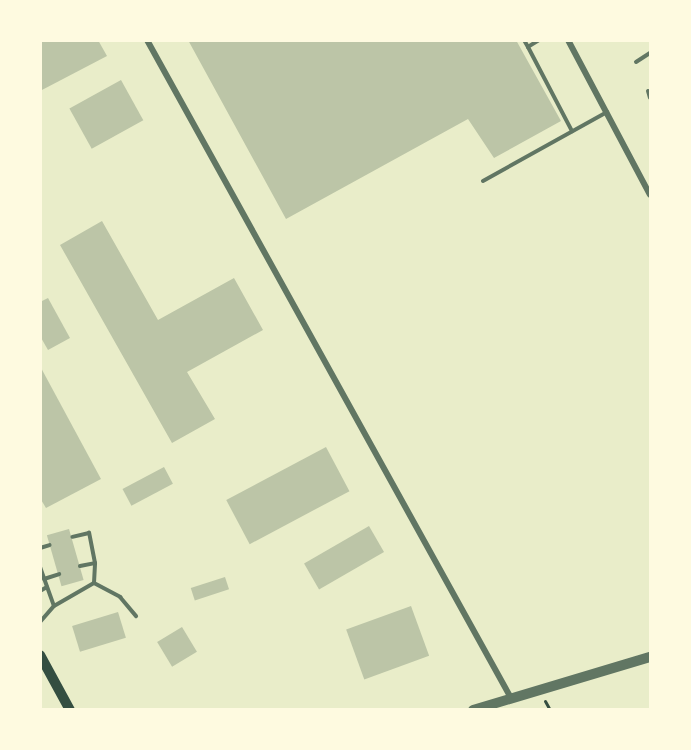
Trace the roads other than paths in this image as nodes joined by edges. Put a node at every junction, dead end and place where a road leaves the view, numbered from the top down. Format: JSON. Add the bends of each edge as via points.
{"nodes":[{"id":1,"x":147,"y":40,"type":"edge"},
{"id":2,"x":524,"y":40,"type":"edge"},
{"id":3,"x":539,"y":40,"type":"edge"},
{"id":4,"x":568,"y":40,"type":"edge"},
{"id":5,"x":528,"y":47,"type":"junction"},
{"id":6,"x":651,"y":53,"type":"edge"},
{"id":7,"x":636,"y":62,"type":"dead end"},
{"id":8,"x":648,"y":91,"type":"dead end"},
{"id":9,"x":651,"y":98,"type":"edge"},
{"id":10,"x":607,"y":111,"type":"junction"},
{"id":11,"x":572,"y":131,"type":"junction"},
{"id":12,"x":483,"y":181,"type":"dead end"},
{"id":13,"x":651,"y":195,"type":"edge"},
{"id":14,"x":72,"y":537,"type":"dead end"},
{"id":15,"x":50,"y":545,"type":"dead end"},
{"id":16,"x":40,"y":548,"type":"edge"},
{"id":17,"x":95,"y":563,"type":"junction"},
{"id":18,"x":40,"y":567,"type":"edge"},
{"id":19,"x":80,"y":567,"type":"dead end"},
{"id":20,"x":59,"y":574,"type":"dead end"},
{"id":21,"x":44,"y":579,"type":"junction"},
{"id":22,"x":94,"y":583,"type":"junction"},
{"id":23,"x":47,"y":587,"type":"junction"},
{"id":24,"x":40,"y":591,"type":"edge"},
{"id":25,"x":54,"y":606,"type":"junction"},
{"id":26,"x":136,"y":616,"type":"dead end"},
{"id":27,"x":40,"y":622,"type":"edge"},
{"id":28,"x":40,"y":655,"type":"edge"},
{"id":29,"x":651,"y":657,"type":"edge"},
{"id":30,"x":511,"y":698,"type":"junction"},
{"id":31,"x":70,"y":710,"type":"edge"},
{"id":32,"x":474,"y":710,"type":"edge"}],
"edges":[{"from":1,"to":30,"type":"street"},
{"from":2,"to":5,"type":"lane"},
{"from":3,"to":5,"type":"lane"},
{"from":4,"to":10,"type":"street"},
{"from":5,"to":11,"type":"lane"},
{"from":6,"to":7,"type":"lane"},
{"from":8,"to":9,"type":"lane"},
{"from":10,"to":11,"type":"lane"},
{"from":10,"to":13,"type":"street"},
{"from":11,"to":12,"type":"lane"},
{"from":14,"to":17,"type":"lane","via":[[89,533]]},
{"from":15,"to":16,"type":"lane"},
{"from":17,"to":19,"type":"lane"},
{"from":17,"to":22,"type":"lane"},
{"from":18,"to":21,"type":"lane"},
{"from":20,"to":21,"type":"lane"},
{"from":21,"to":23,"type":"lane"},
{"from":22,"to":25,"type":"lane"},
{"from":22,"to":26,"type":"lane","via":[[120,597]]},
{"from":23,"to":24,"type":"lane"},
{"from":23,"to":25,"type":"lane"},
{"from":25,"to":27,"type":"lane"},
{"from":28,"to":31,"type":"main road"},
{"from":29,"to":30,"type":"street"},
{"from":30,"to":32,"type":"street"}]}
